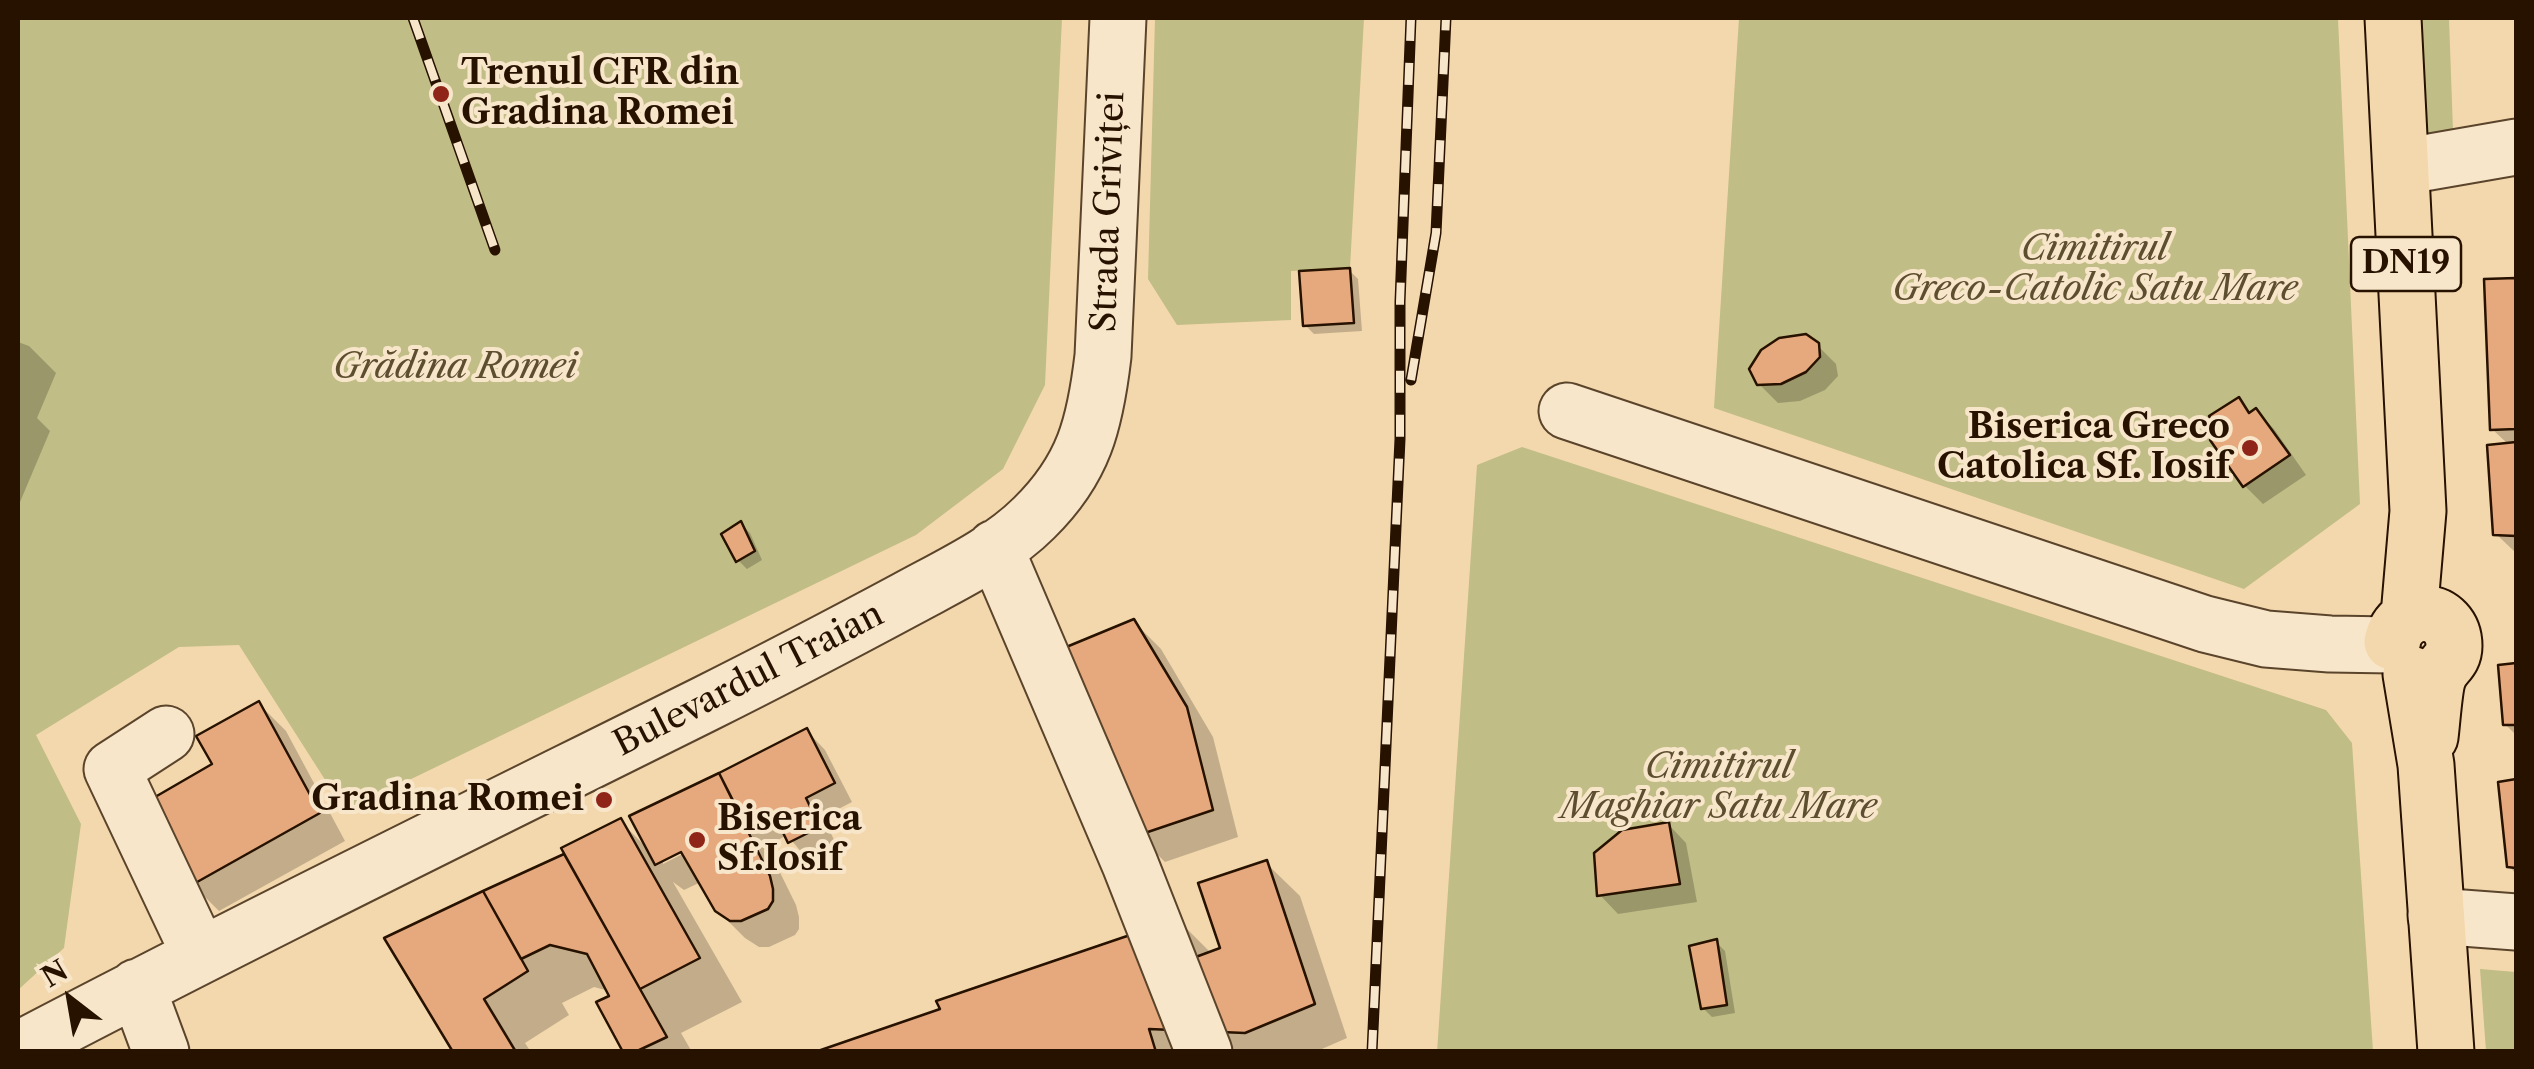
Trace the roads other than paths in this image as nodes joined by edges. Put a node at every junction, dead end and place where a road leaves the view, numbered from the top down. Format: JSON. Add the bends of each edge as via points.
{"nodes":[{"id":1,"x":1118,"y":18,"type":"edge"},
{"id":2,"x":2393,"y":18,"type":"edge"},
{"id":3,"x":2516,"y":146,"type":"edge"},
{"id":4,"x":2401,"y":167,"type":"junction"},
{"id":5,"x":1097,"y":406,"type":"joint"},
{"id":6,"x":1567,"y":411,"type":"dead end"},
{"id":7,"x":996,"y":548,"type":"junction"},
{"id":8,"x":2418,"y":645,"type":"junction"},
{"id":9,"x":166,"y":734,"type":"dead end"},
{"id":10,"x":2436,"y":916,"type":"junction"},
{"id":11,"x":2516,"y":922,"type":"edge"},
{"id":12,"x":200,"y":956,"type":"junction"},
{"id":13,"x":137,"y":988,"type":"junction"},
{"id":14,"x":18,"y":1050,"type":"edge"},
{"id":15,"x":160,"y":1052,"type":"edge"},
{"id":16,"x":1204,"y":1052,"type":"edge"},
{"id":17,"x":2446,"y":1052,"type":"edge"}],
"edges":[{"from":1,"to":5,"type":"street","name":"Strada Griviței"},
{"from":2,"to":4,"type":"main road","number":"DN19"},
{"from":3,"to":4,"type":"street"},
{"from":4,"to":8,"type":"main road","number":"DN19"},
{"from":5,"to":7,"type":"street","name":"Bulevardul Traian","via":[[1082,454],[1059,492]]},
{"from":6,"to":8,"type":"street","via":[[2205,624],[2266,639]]},
{"from":7,"to":12,"type":"street","name":"Bulevardul Traian","via":[[793,660]]},
{"from":7,"to":16,"type":"street"},
{"from":8,"to":10,"type":"main road","number":"DN19"},
{"from":9,"to":12,"type":"street","via":[[112,769]]},
{"from":10,"to":11,"type":"street"},
{"from":10,"to":17,"type":"main road","number":"DN19"},
{"from":12,"to":13,"type":"street","name":"Bulevardul Traian"},
{"from":13,"to":14,"type":"street","name":"Bulevardul Traian"},
{"from":13,"to":15,"type":"street"}]}
